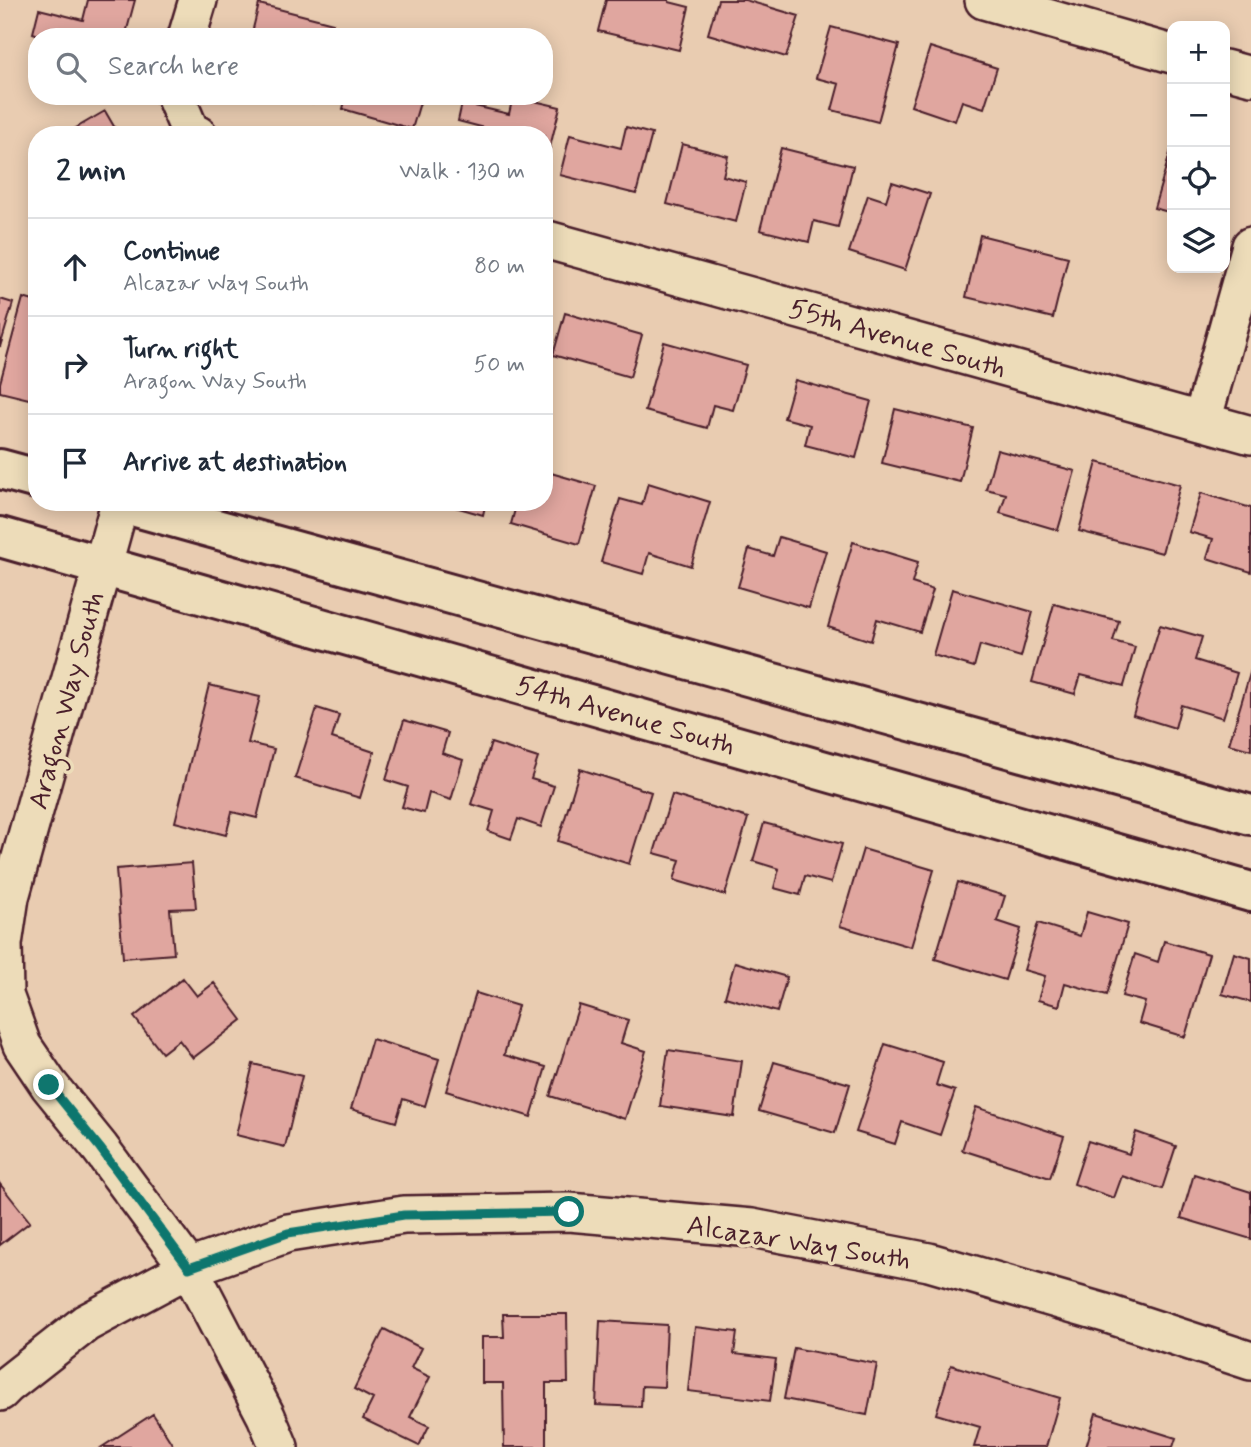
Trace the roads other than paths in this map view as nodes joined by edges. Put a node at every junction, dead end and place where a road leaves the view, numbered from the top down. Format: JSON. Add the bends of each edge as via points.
{"nodes":[{"id":1,"x":198,"y":0,"type":"edge"},
{"id":2,"x":984,"y":0,"type":"edge"},
{"id":3,"x":190,"y":28,"type":"edge"},
{"id":4,"x":1167,"y":53,"type":"edge"},
{"id":5,"x":1230,"y":70,"type":"edge"},
{"id":6,"x":1251,"y":76,"type":"edge"},
{"id":7,"x":180,"y":105,"type":"edge"},
{"id":8,"x":190,"y":126,"type":"edge"},
{"id":9,"x":553,"y":241,"type":"edge"},
{"id":10,"x":1251,"y":246,"type":"edge"},
{"id":11,"x":1202,"y":421,"type":"junction"},
{"id":12,"x":1251,"y":435,"type":"edge"},
{"id":13,"x":0,"y":469,"type":"edge"},
{"id":14,"x":28,"y":477,"type":"edge"},
{"id":15,"x":117,"y":511,"type":"edge"},
{"id":16,"x":152,"y":511,"type":"edge"},
{"id":17,"x":0,"y":537,"type":"edge"},
{"id":18,"x":102,"y":566,"type":"junction"},
{"id":19,"x":1251,"y":815,"type":"edge"},
{"id":20,"x":1251,"y":892,"type":"edge"},
{"id":21,"x":189,"y":1268,"type":"junction"},
{"id":22,"x":1251,"y":1361,"type":"edge"},
{"id":23,"x":0,"y":1392,"type":"edge"},
{"id":24,"x":279,"y":1447,"type":"edge"}],
"edges":[{"from":1,"to":3,"type":"street"},
{"from":2,"to":4,"type":"street"},
{"from":5,"to":6,"type":"street"},
{"from":7,"to":8,"type":"street"},
{"from":9,"to":11,"type":"street","name":"55th Avenue South"},
{"from":10,"to":11,"type":"street"},
{"from":11,"to":12,"type":"street","name":"55th Avenue South"},
{"from":13,"to":14,"type":"main road"},
{"from":15,"to":18,"type":"street","name":"Aragon Way South"},
{"from":16,"to":19,"type":"main road"},
{"from":17,"to":18,"type":"main road","name":"54th Avenue South"},
{"from":18,"to":20,"type":"main road","name":"54th Avenue South"},
{"from":18,"to":21,"type":"street","name":"Aragon Way South","via":[[10,898],[3,944],[4,995],[22,1045],[49,1085]]},
{"from":21,"to":22,"type":"street","name":"Alcazar Way South","via":[[288,1233],[404,1215],[569,1212],[739,1226],[929,1262]]},
{"from":21,"to":23,"type":"street","name":"Alcazar Way South","via":[[86,1323]]},
{"from":21,"to":24,"type":"street","name":"Aragon Way South"}]}
